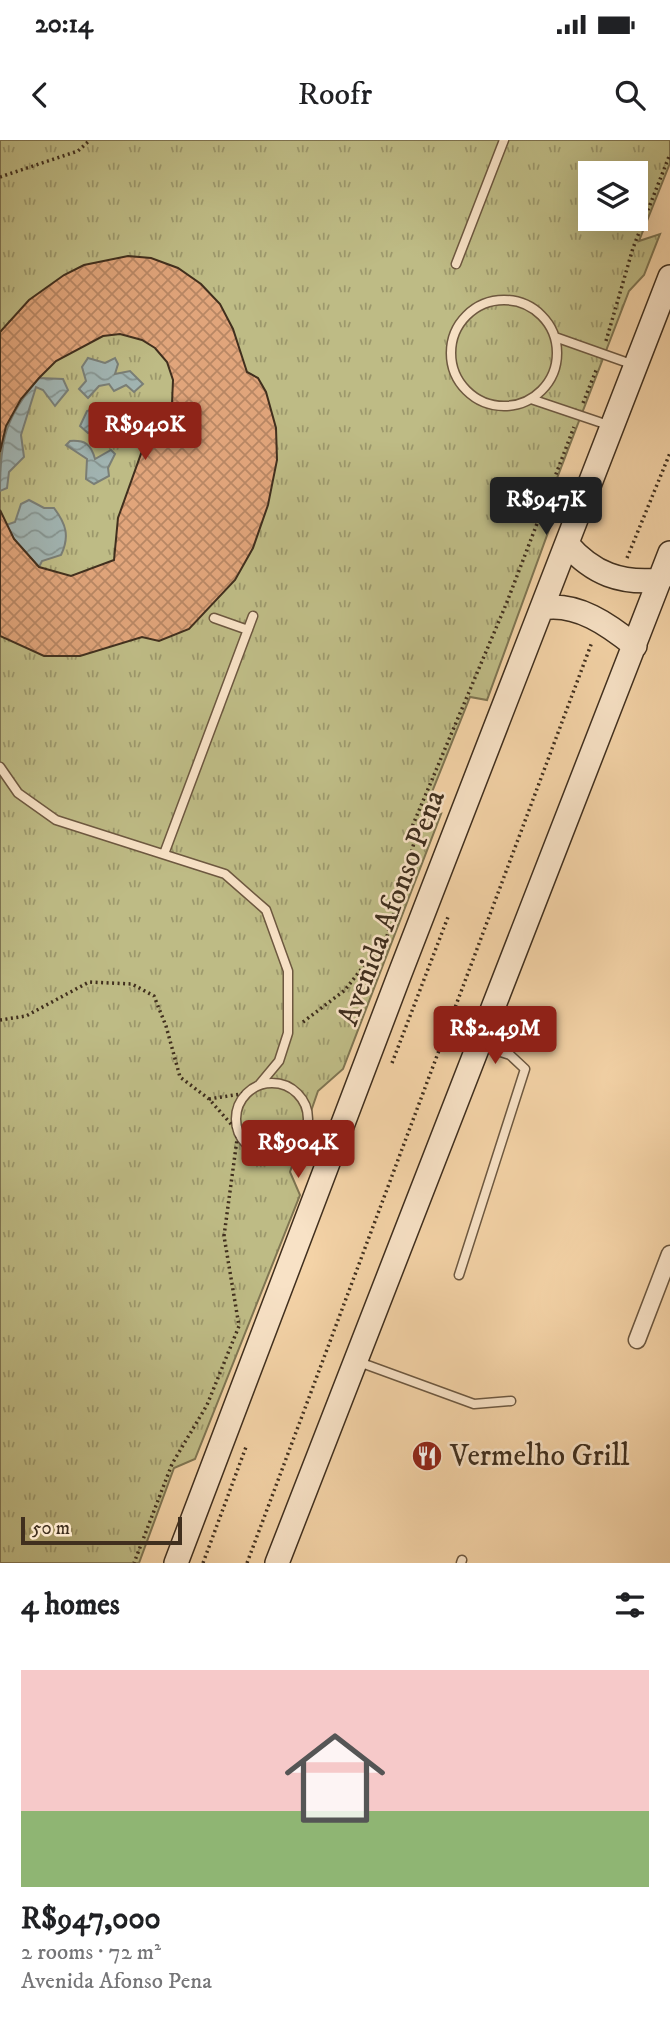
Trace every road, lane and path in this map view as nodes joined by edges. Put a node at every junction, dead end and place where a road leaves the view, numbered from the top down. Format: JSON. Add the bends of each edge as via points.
{"nodes":[{"id":1,"x":90,"y":140,"type":"edge"},
{"id":2,"x":504,"y":140,"type":"edge"},
{"id":3,"x":670,"y":155,"type":"edge"},
{"id":4,"x":0,"y":177,"type":"edge"},
{"id":5,"x":633,"y":248,"type":"dead end"},
{"id":6,"x":456,"y":264,"type":"dead end"},
{"id":7,"x":670,"y":277,"type":"edge"},
{"id":8,"x":555,"y":337,"type":"junction"},
{"id":9,"x":637,"y":366,"type":"junction"},
{"id":10,"x":531,"y":399,"type":"junction"},
{"id":11,"x":612,"y":427,"type":"junction"},
{"id":12,"x":562,"y":453,"type":"dead end"},
{"id":13,"x":670,"y":453,"type":"edge"},
{"id":14,"x":567,"y":544,"type":"junction"},
{"id":15,"x":670,"y":553,"type":"edge"},
{"id":16,"x":618,"y":579,"type":"junction"},
{"id":17,"x":660,"y":580,"type":"junction"},
{"id":18,"x":542,"y":608,"type":"junction"},
{"id":19,"x":253,"y":616,"type":"dead end"},
{"id":20,"x":215,"y":618,"type":"dead end"},
{"id":21,"x":600,"y":622,"type":"junction"},
{"id":22,"x":248,"y":630,"type":"junction"},
{"id":23,"x":635,"y":646,"type":"junction"},
{"id":24,"x":0,"y":767,"type":"edge"},
{"id":25,"x":164,"y":854,"type":"junction"},
{"id":26,"x":0,"y":1020,"type":"edge"},
{"id":27,"x":288,"y":1033,"type":"junction"},
{"id":28,"x":480,"y":1045,"type":"junction"},
{"id":29,"x":259,"y":1086,"type":"junction"},
{"id":30,"x":247,"y":1093,"type":"junction"},
{"id":31,"x":209,"y":1099,"type":"junction"},
{"id":32,"x":238,"y":1132,"type":"junction"},
{"id":33,"x":305,"y":1134,"type":"junction"},
{"id":34,"x":334,"y":1146,"type":"junction"},
{"id":35,"x":669,"y":1260,"type":"edge"},
{"id":36,"x":459,"y":1275,"type":"dead end"},
{"id":37,"x":637,"y":1340,"type":"dead end"},
{"id":38,"x":356,"y":1361,"type":"junction"},
{"id":39,"x":511,"y":1401,"type":"dead end"},
{"id":40,"x":134,"y":1563,"type":"edge"},
{"id":41,"x":176,"y":1563,"type":"edge"},
{"id":42,"x":247,"y":1563,"type":"edge"},
{"id":43,"x":277,"y":1563,"type":"edge"}],
"edges":[{"from":1,"to":4,"type":"path","via":[[78,150]]},
{"from":2,"to":6,"type":"lane"},
{"from":3,"to":5,"type":"path"},
{"from":7,"to":9,"type":"main road","name":"Avenida Afonso Pena"},
{"from":8,"to":9,"type":"lane"},
{"from":8,"to":10,"type":"lane","via":[[555,372],[544,390]]},
{"from":8,"to":10,"type":"lane","via":[[542,314],[524,302],[503,299],[482,304],[465,316],[454,334],[450,355],[455,376],[467,393],[485,404],[506,407]]},
{"from":9,"to":11,"type":"main road","name":"Avenida Afonso Pena"},
{"from":10,"to":11,"type":"lane"},
{"from":11,"to":14,"type":"main road","name":"Avenida Afonso Pena"},
{"from":12,"to":27,"type":"path","via":[[507,602],[412,827],[416,836],[387,936],[345,990]]},
{"from":13,"to":16,"type":"path"},
{"from":14,"to":16,"type":"main road","via":[[594,569]]},
{"from":14,"to":18,"type":"main road","name":"Avenida Afonso Pena"},
{"from":15,"to":17,"type":"main road"},
{"from":16,"to":17,"type":"main road"},
{"from":17,"to":23,"type":"main road"},
{"from":18,"to":21,"type":"main road","via":[[563,607]]},
{"from":18,"to":34,"type":"main road","name":"Avenida Afonso Pena"},
{"from":19,"to":22,"type":"lane"},
{"from":20,"to":22,"type":"lane"},
{"from":21,"to":23,"type":"main road"},
{"from":21,"to":42,"type":"path"},
{"from":22,"to":25,"type":"lane"},
{"from":23,"to":28,"type":"main road"},
{"from":24,"to":25,"type":"lane","via":[[18,793],[56,820]]},
{"from":25,"to":27,"type":"lane","via":[[225,874],[266,910],[288,971]]},
{"from":26,"to":31,"type":"path","via":[[26,1016],[89,982],[132,984],[154,996],[180,1077]]},
{"from":27,"to":29,"type":"lane","via":[[279,1061]]},
{"from":28,"to":36,"type":"lane","via":[[510,1055],[525,1069]]},
{"from":28,"to":38,"type":"main road"},
{"from":29,"to":30,"type":"lane"},
{"from":29,"to":33,"type":"lane","via":[[280,1085],[298,1095],[307,1114]]},
{"from":30,"to":31,"type":"path"},
{"from":30,"to":32,"type":"lane","via":[[239,1104]]},
{"from":31,"to":32,"type":"path"},
{"from":32,"to":33,"type":"lane","via":[[245,1144],[270,1156],[296,1146]]},
{"from":32,"to":40,"type":"path","via":[[224,1236],[239,1325],[207,1405],[172,1464]]},
{"from":33,"to":34,"type":"lane"},
{"from":34,"to":41,"type":"main road","name":"Avenida Afonso Pena"},
{"from":35,"to":37,"type":"street"},
{"from":38,"to":39,"type":"lane","via":[[474,1404]]},
{"from":38,"to":43,"type":"main road"}]}
